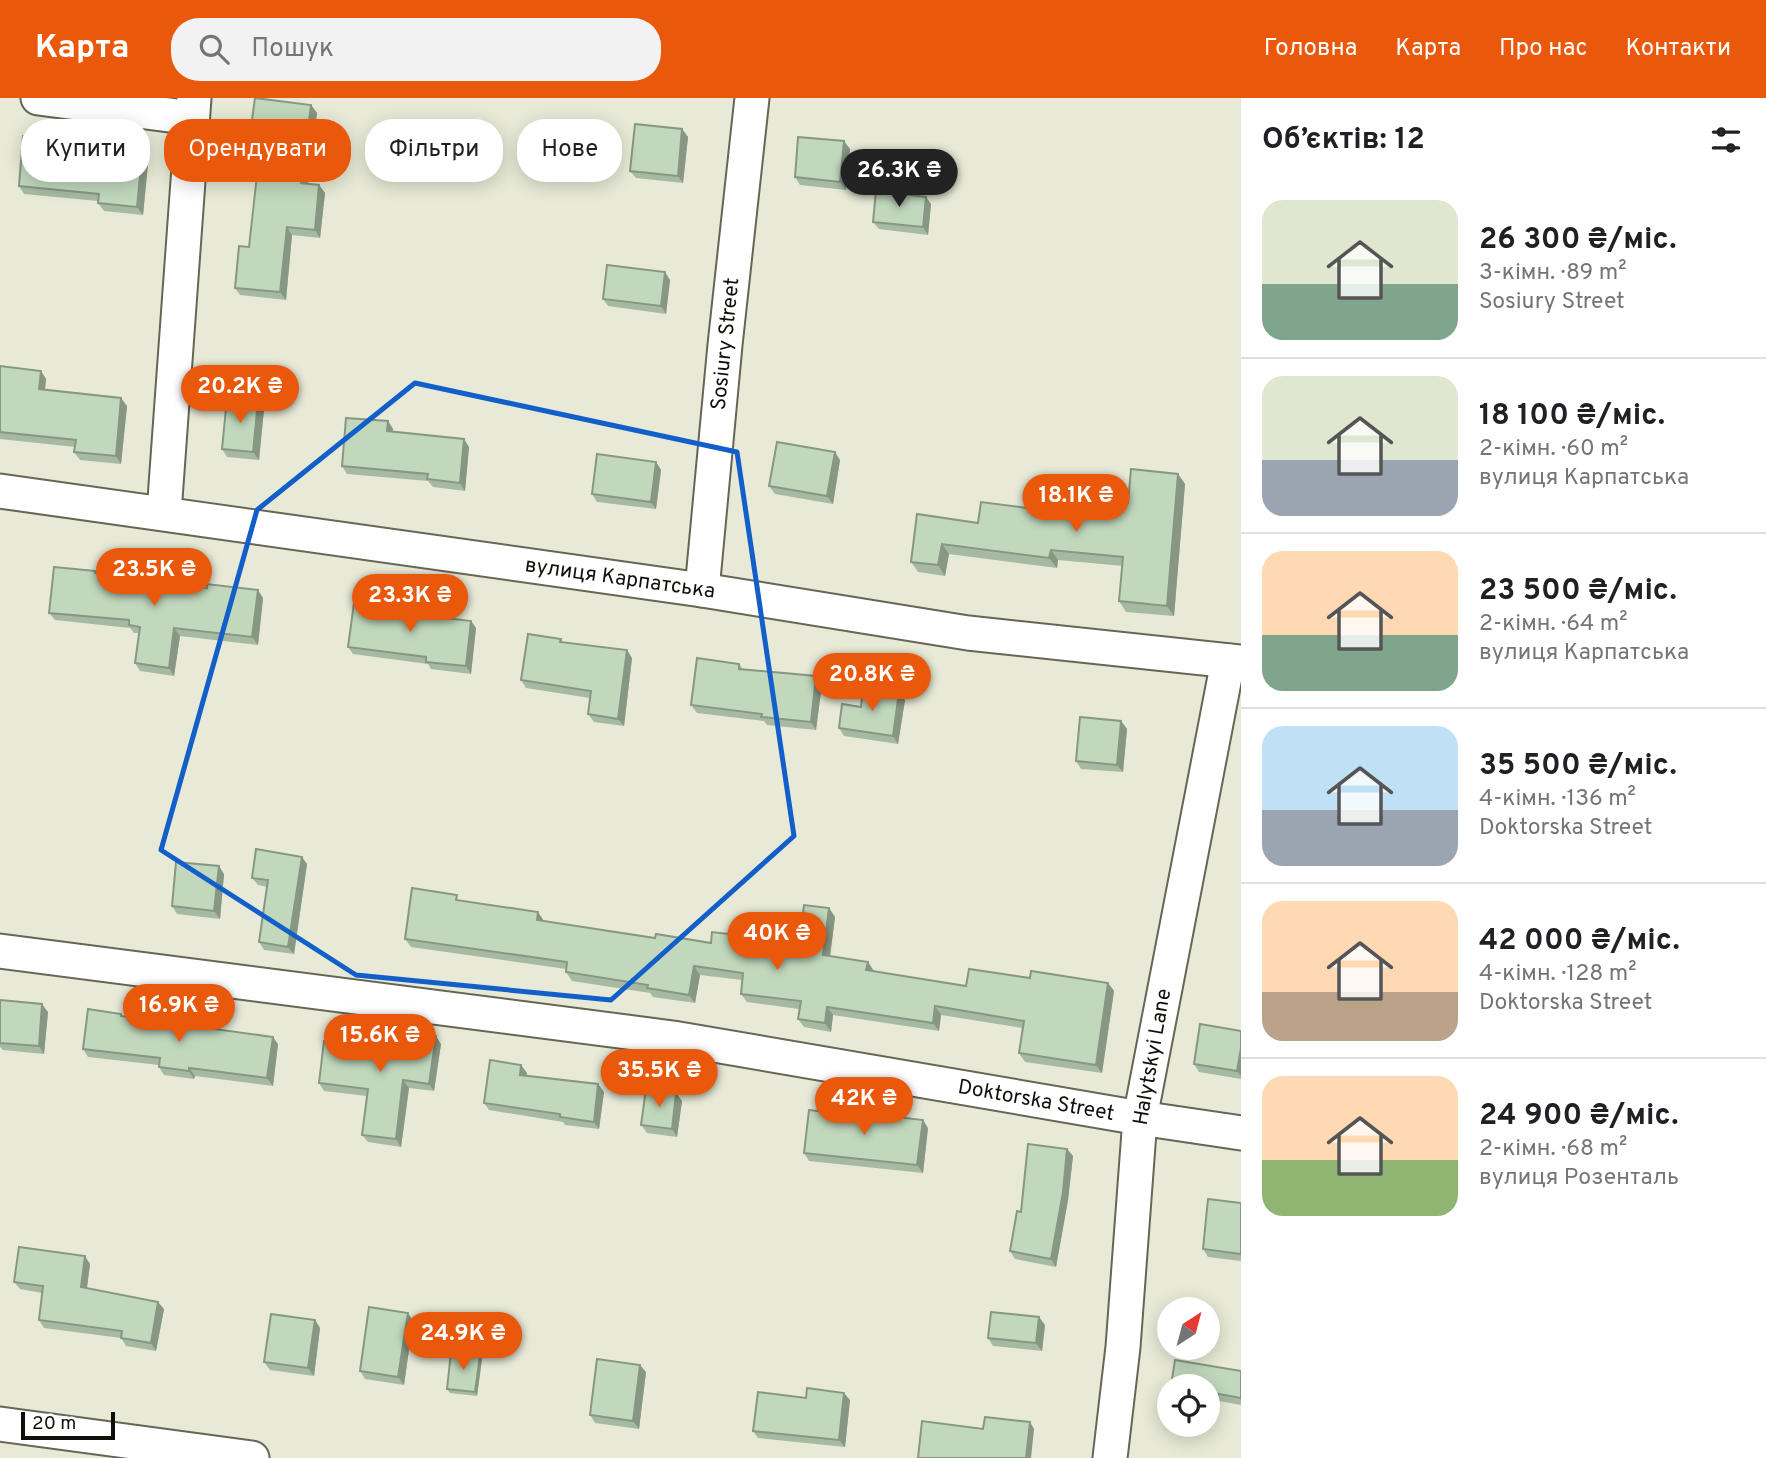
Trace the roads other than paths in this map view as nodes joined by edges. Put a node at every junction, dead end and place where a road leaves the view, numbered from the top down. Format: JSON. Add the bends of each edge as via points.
{"nodes":[{"id":1,"x":38,"y":98,"type":"edge"},
{"id":2,"x":752,"y":98,"type":"edge"},
{"id":3,"x":193,"y":108,"type":"edge"},
{"id":4,"x":0,"y":491,"type":"edge"},
{"id":5,"x":163,"y":513,"type":"junction"},
{"id":6,"x":702,"y":590,"type":"junction"},
{"id":7,"x":1234,"y":661,"type":"edge"},
{"id":8,"x":0,"y":951,"type":"edge"},
{"id":9,"x":1140,"y":1118,"type":"junction"},
{"id":10,"x":1241,"y":1133,"type":"edge"},
{"id":11,"x":0,"y":1424,"type":"edge"},
{"id":12,"x":252,"y":1458,"type":"edge"},
{"id":13,"x":1110,"y":1458,"type":"edge"}],
"edges":[{"from":1,"to":3,"type":"street"},
{"from":2,"to":6,"type":"street","name":"Sosiury Street"},
{"from":3,"to":5,"type":"street"},
{"from":4,"to":5,"type":"street","name":"вулиця Карпатська"},
{"from":5,"to":6,"type":"street","name":"вулиця Карпатська"},
{"from":6,"to":7,"type":"street","name":"вулиця Карпатська","via":[[968,634]]},
{"from":7,"to":9,"type":"street","name":"Halytskyi Lane"},
{"from":8,"to":9,"type":"street","name":"Doktorska Street","via":[[673,1038]]},
{"from":9,"to":10,"type":"street","name":"Doktorska Street"},
{"from":9,"to":13,"type":"street","name":"Halytskyi Lane"},
{"from":11,"to":12,"type":"street"}]}
